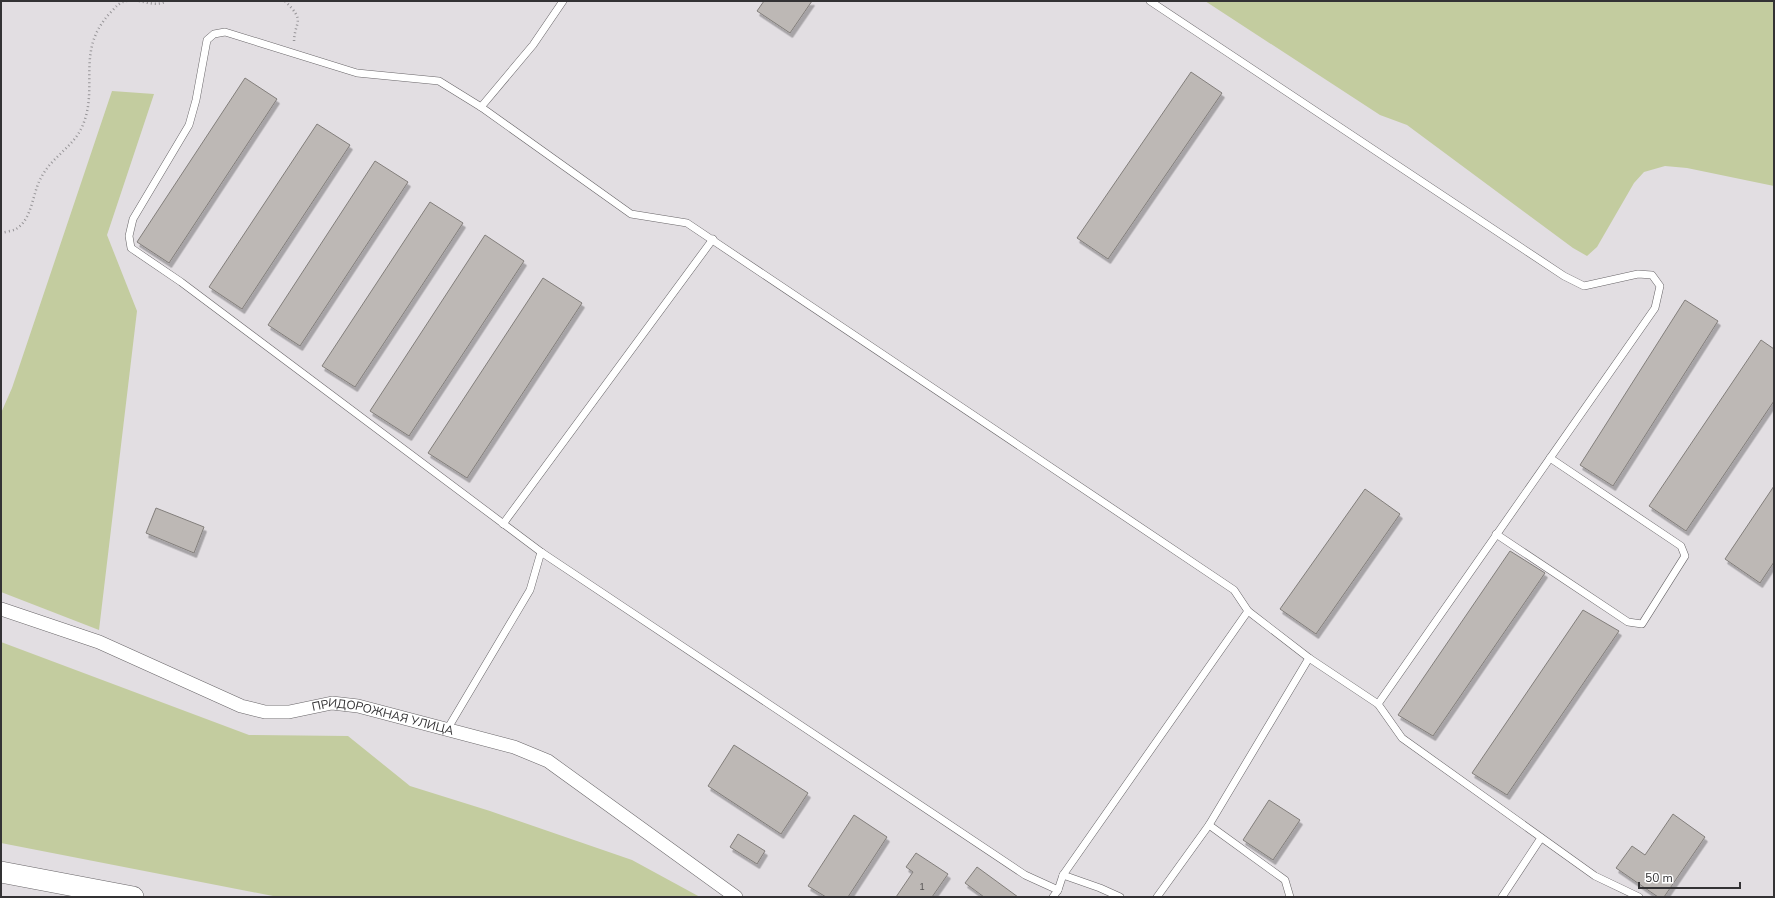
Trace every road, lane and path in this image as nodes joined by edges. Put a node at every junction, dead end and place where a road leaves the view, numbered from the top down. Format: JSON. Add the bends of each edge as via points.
{"nodes":[{"id":1,"x":127,"y":1,"type":"edge"},
{"id":2,"x":139,"y":1,"type":"edge"},
{"id":3,"x":166,"y":1,"type":"edge"},
{"id":4,"x":285,"y":1,"type":"edge"},
{"id":5,"x":563,"y":1,"type":"edge"},
{"id":6,"x":1150,"y":1,"type":"edge"},
{"id":7,"x":297,"y":54,"type":"junction"},
{"id":8,"x":481,"y":107,"type":"junction"},
{"id":9,"x":1,"y":233,"type":"edge"},
{"id":10,"x":713,"y":239,"type":"junction"},
{"id":11,"x":1550,"y":458,"type":"junction"},
{"id":12,"x":503,"y":524,"type":"junction"},
{"id":13,"x":1496,"y":534,"type":"junction"},
{"id":14,"x":541,"y":552,"type":"junction"},
{"id":15,"x":1,"y":609,"type":"edge"},
{"id":16,"x":1248,"y":612,"type":"junction"},
{"id":17,"x":1309,"y":658,"type":"junction"},
{"id":18,"x":1378,"y":704,"type":"junction"},
{"id":19,"x":448,"y":728,"type":"junction"},
{"id":20,"x":1209,"y":825,"type":"junction"},
{"id":21,"x":1542,"y":838,"type":"junction"},
{"id":22,"x":1,"y":872,"type":"edge"},
{"id":23,"x":1063,"y":875,"type":"junction"},
{"id":24,"x":1058,"y":890,"type":"junction"},
{"id":25,"x":133,"y":897,"type":"edge"},
{"id":26,"x":736,"y":897,"type":"edge"},
{"id":27,"x":1053,"y":897,"type":"edge"},
{"id":28,"x":1120,"y":897,"type":"edge"},
{"id":29,"x":1158,"y":897,"type":"edge"},
{"id":30,"x":1290,"y":897,"type":"edge"},
{"id":31,"x":1502,"y":897,"type":"edge"},
{"id":32,"x":1639,"y":897,"type":"edge"}],
"edges":[{"from":1,"to":9,"type":"path","via":[[120,2],[104,19],[92,44],[88,59],[87,108],[82,127],[66,151],[42,176],[25,221],[15,230]]},
{"from":2,"to":3,"type":"path"},
{"from":4,"to":7,"type":"path","via":[[298,16],[294,39]]},
{"from":5,"to":8,"type":"lane","via":[[533,45]]},
{"from":6,"to":11,"type":"lane","via":[[1564,276],[1584,286],[1638,274],[1652,275],[1660,286],[1655,308]]},
{"from":7,"to":8,"type":"lane","via":[[357,73],[439,81]]},
{"from":7,"to":12,"type":"lane","via":[[225,32],[214,34],[207,40],[189,125],[133,219],[129,236],[131,248],[181,282]]},
{"from":8,"to":10,"type":"lane","via":[[631,214],[686,223]]},
{"from":10,"to":12,"type":"lane"},
{"from":10,"to":16,"type":"lane","via":[[1234,590]]},
{"from":11,"to":13,"type":"lane"},
{"from":11,"to":13,"type":"lane","via":[[1681,546],[1684,556],[1642,624],[1628,622]]},
{"from":12,"to":14,"type":"lane"},
{"from":13,"to":18,"type":"lane"},
{"from":14,"to":19,"type":"lane","via":[[530,590]]},
{"from":14,"to":24,"type":"lane","via":[[1025,875]]},
{"from":15,"to":19,"type":"street","name":"ПРИДОРОЖНАЯ УЛИЦА","via":[[99,642],[241,706],[265,712],[289,712],[332,703],[358,706]]},
{"from":16,"to":17,"type":"lane"},
{"from":16,"to":23,"type":"lane"},
{"from":17,"to":18,"type":"lane"},
{"from":17,"to":20,"type":"lane"},
{"from":18,"to":21,"type":"lane","via":[[1402,738]]},
{"from":19,"to":26,"type":"street","name":"ПРИДОРОЖНАЯ УЛИЦА","via":[[514,746],[548,761]]},
{"from":20,"to":29,"type":"lane"},
{"from":20,"to":30,"type":"lane","via":[[1285,880]]},
{"from":21,"to":31,"type":"lane"},
{"from":21,"to":32,"type":"lane","via":[[1595,876]]},
{"from":22,"to":25,"type":"main road"},
{"from":23,"to":24,"type":"lane"},
{"from":23,"to":28,"type":"lane"},
{"from":24,"to":27,"type":"lane"}]}
